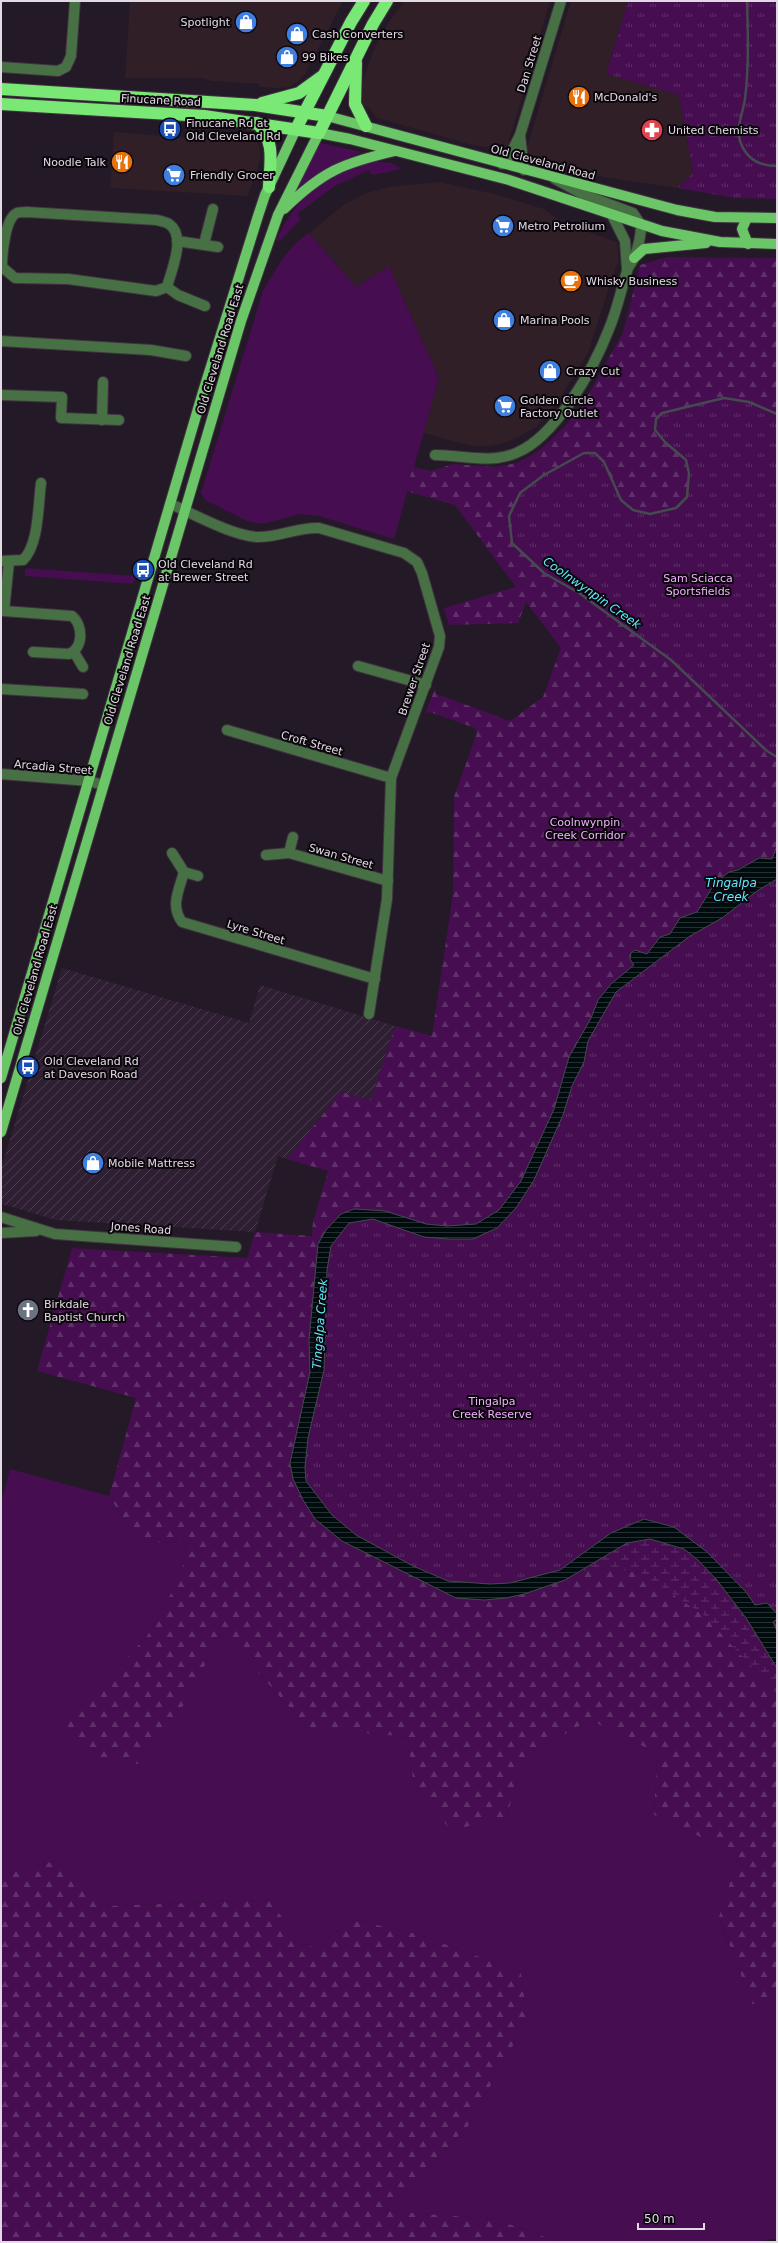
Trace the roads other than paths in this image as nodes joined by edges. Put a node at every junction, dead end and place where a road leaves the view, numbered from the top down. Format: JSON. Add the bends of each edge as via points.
{"nodes":[{"id":1,"x":75,"y":1,"type":"edge"},
{"id":2,"x":364,"y":1,"type":"edge"},
{"id":3,"x":387,"y":1,"type":"edge"},
{"id":4,"x":561,"y":1,"type":"edge"},
{"id":5,"x":356,"y":58,"type":"junction"},
{"id":6,"x":1,"y":67,"type":"edge"},
{"id":7,"x":324,"y":74,"type":"junction"},
{"id":8,"x":1,"y":89,"type":"edge"},
{"id":9,"x":1,"y":104,"type":"edge"},
{"id":10,"x":255,"y":105,"type":"junction"},
{"id":11,"x":306,"y":111,"type":"junction"},
{"id":12,"x":328,"y":116,"type":"junction"},
{"id":13,"x":257,"y":123,"type":"junction"},
{"id":14,"x":366,"y":126,"type":"junction"},
{"id":15,"x":296,"y":129,"type":"junction"},
{"id":16,"x":319,"y":133,"type":"junction"},
{"id":17,"x":520,"y":135,"type":"junction"},
{"id":18,"x":397,"y":151,"type":"junction"},
{"id":19,"x":502,"y":164,"type":"junction"},
{"id":20,"x":524,"y":170,"type":"junction"},
{"id":21,"x":555,"y":178,"type":"junction"},
{"id":22,"x":269,"y":187,"type":"junction"},
{"id":23,"x":213,"y":209,"type":"dead end"},
{"id":24,"x":278,"y":215,"type":"junction"},
{"id":25,"x":614,"y":216,"type":"junction"},
{"id":26,"x":747,"y":218,"type":"junction"},
{"id":27,"x":777,"y":218,"type":"edge"},
{"id":28,"x":641,"y":225,"type":"junction"},
{"id":29,"x":177,"y":240,"type":"junction"},
{"id":30,"x":720,"y":242,"type":"junction"},
{"id":31,"x":204,"y":244,"type":"junction"},
{"id":32,"x":748,"y":244,"type":"junction"},
{"id":33,"x":777,"y":244,"type":"edge"},
{"id":34,"x":218,"y":247,"type":"dead end"},
{"id":35,"x":634,"y":258,"type":"junction"},
{"id":36,"x":627,"y":269,"type":"junction"},
{"id":37,"x":1,"y":271,"type":"edge"},
{"id":38,"x":167,"y":287,"type":"junction"},
{"id":39,"x":206,"y":306,"type":"dead end"},
{"id":40,"x":1,"y":341,"type":"edge"},
{"id":41,"x":186,"y":356,"type":"dead end"},
{"id":42,"x":103,"y":382,"type":"dead end"},
{"id":43,"x":1,"y":395,"type":"edge"},
{"id":44,"x":102,"y":420,"type":"junction"},
{"id":45,"x":119,"y":420,"type":"dead end"},
{"id":46,"x":435,"y":456,"type":"dead end"},
{"id":47,"x":41,"y":483,"type":"dead end"},
{"id":48,"x":171,"y":504,"type":"junction"},
{"id":49,"x":185,"y":510,"type":"junction"},
{"id":50,"x":5,"y":561,"type":"edge"},
{"id":51,"x":3,"y":611,"type":"edge"},
{"id":52,"x":33,"y":652,"type":"dead end"},
{"id":53,"x":74,"y":652,"type":"junction"},
{"id":54,"x":358,"y":666,"type":"dead end"},
{"id":55,"x":83,"y":667,"type":"dead end"},
{"id":56,"x":426,"y":685,"type":"junction"},
{"id":57,"x":1,"y":689,"type":"edge"},
{"id":58,"x":84,"y":694,"type":"dead end"},
{"id":59,"x":227,"y":730,"type":"dead end"},
{"id":60,"x":1,"y":774,"type":"edge"},
{"id":61,"x":391,"y":778,"type":"junction"},
{"id":62,"x":89,"y":781,"type":"junction"},
{"id":63,"x":103,"y":785,"type":"junction"},
{"id":64,"x":293,"y":837,"type":"dead end"},
{"id":65,"x":172,"y":853,"type":"dead end"},
{"id":66,"x":289,"y":853,"type":"junction"},
{"id":67,"x":266,"y":855,"type":"dead end"},
{"id":68,"x":184,"y":872,"type":"junction"},
{"id":69,"x":198,"y":876,"type":"dead end"},
{"id":70,"x":388,"y":881,"type":"junction"},
{"id":71,"x":374,"y":979,"type":"junction"},
{"id":72,"x":369,"y":1014,"type":"dead end"},
{"id":73,"x":1,"y":1078,"type":"edge"},
{"id":74,"x":1,"y":1132,"type":"edge"},
{"id":75,"x":1,"y":1217,"type":"edge"},
{"id":76,"x":44,"y":1231,"type":"junction"},
{"id":77,"x":1,"y":1233,"type":"edge"},
{"id":78,"x":236,"y":1247,"type":"dead end"}],
"edges":[{"from":1,"to":6,"type":"street","via":[[68,64],[63,70]]},
{"from":2,"to":7,"type":"highway","name":"Old Cleveland Road East"},
{"from":3,"to":5,"type":"highway"},
{"from":4,"to":17,"type":"street","name":"Dan Street"},
{"from":5,"to":12,"type":"highway"},
{"from":5,"to":14,"type":"highway","via":[[356,104]]},
{"from":7,"to":10,"type":"highway","via":[[299,93]]},
{"from":7,"to":11,"type":"highway","name":"Old Cleveland Road East"},
{"from":8,"to":10,"type":"highway","name":"Finucane Road"},
{"from":9,"to":13,"type":"highway","name":"Finucane Road","via":[[196,115]]},
{"from":10,"to":11,"type":"highway","name":"Finucane Road"},
{"from":11,"to":12,"type":"highway","name":"Old Cleveland Road"},
{"from":11,"to":15,"type":"highway","name":"Old Cleveland Road East"},
{"from":12,"to":14,"type":"main road","name":"Old Cleveland Road"},
{"from":12,"to":16,"type":"highway"},
{"from":13,"to":15,"type":"highway","name":"Finucane Road"},
{"from":13,"to":22,"type":"highway","via":[[271,146]]},
{"from":14,"to":19,"type":"main road","name":"Old Cleveland Road"},
{"from":15,"to":16,"type":"highway","name":"Finucane Road"},
{"from":15,"to":22,"type":"main road","name":"Old Cleveland Road East"},
{"from":16,"to":18,"type":"main road"},
{"from":16,"to":24,"type":"main road","name":"Old Cleveland Road East"},
{"from":17,"to":19,"type":"street","name":"Dan Street","via":[[510,155]]},
{"from":17,"to":20,"type":"street","name":"Dan Street"},
{"from":18,"to":24,"type":"main road","via":[[360,159],[327,173],[304,190]]},
{"from":18,"to":25,"type":"main road","via":[[543,190]]},
{"from":19,"to":20,"type":"main road","name":"Old Cleveland Road"},
{"from":20,"to":21,"type":"main road","name":"Old Cleveland Road"},
{"from":21,"to":26,"type":"main road","name":"Old Cleveland Road","via":[[684,212],[715,217]]},
{"from":21,"to":28,"type":"street","via":[[582,194],[633,213]]},
{"from":22,"to":48,"type":"main road","name":"Old Cleveland Road East","via":[[254,228]]},
{"from":23,"to":31,"type":"street"},
{"from":24,"to":49,"type":"main road","name":"Old Cleveland Road East","via":[[241,321]]},
{"from":25,"to":28,"type":"main road"},
{"from":25,"to":36,"type":"street","via":[[626,241]]},
{"from":26,"to":27,"type":"main road","name":"Old Cleveland Road"},
{"from":26,"to":32,"type":"main road","via":[[742,229]]},
{"from":28,"to":30,"type":"main road"},
{"from":28,"to":35,"type":"street"},
{"from":29,"to":31,"type":"street"},
{"from":29,"to":37,"type":"street","via":[[169,224],[157,220],[17,213],[10,219]]},
{"from":29,"to":38,"type":"street"},
{"from":30,"to":32,"type":"main road"},
{"from":30,"to":35,"type":"main road","via":[[644,249]]},
{"from":31,"to":34,"type":"street"},
{"from":32,"to":33,"type":"main road"},
{"from":35,"to":36,"type":"street"},
{"from":36,"to":46,"type":"street","via":[[610,328],[598,357],[568,404],[538,440],[517,453],[500,458]]},
{"from":37,"to":38,"type":"street","via":[[15,278],[68,279],[156,291]]},
{"from":38,"to":39,"type":"street","via":[[178,295]]},
{"from":40,"to":41,"type":"street","via":[[151,350]]},
{"from":42,"to":44,"type":"street"},
{"from":43,"to":44,"type":"street","via":[[62,398],[61,418]]},
{"from":44,"to":45,"type":"street"},
{"from":47,"to":50,"type":"street","via":[[34,540],[27,556],[23,560]]},
{"from":48,"to":49,"type":"street","name":"Brewer Street"},
{"from":48,"to":62,"type":"main road","name":"Old Cleveland Road East"},
{"from":49,"to":56,"type":"street","name":"Brewer Street","via":[[241,534],[259,537],[305,528],[319,528],[404,553],[417,562],[440,636],[440,647]]},
{"from":49,"to":63,"type":"main road","name":"Old Cleveland Road East"},
{"from":50,"to":51,"type":"street"},
{"from":51,"to":53,"type":"street","via":[[72,616],[81,628]]},
{"from":52,"to":53,"type":"street"},
{"from":53,"to":55,"type":"street"},
{"from":54,"to":56,"type":"street"},
{"from":56,"to":61,"type":"street","name":"Brewer Street"},
{"from":57,"to":58,"type":"street"},
{"from":59,"to":61,"type":"street","name":"Croft Street"},
{"from":60,"to":62,"type":"street","name":"Arcadia Street"},
{"from":61,"to":70,"type":"street","name":"Brewer Street"},
{"from":62,"to":63,"type":"street","name":"Arcadia Street"},
{"from":62,"to":73,"type":"main road","name":"Old Cleveland Road East"},
{"from":63,"to":74,"type":"main road","name":"Old Cleveland Road East"},
{"from":64,"to":66,"type":"street"},
{"from":65,"to":68,"type":"street"},
{"from":66,"to":67,"type":"street","name":"Swan Street"},
{"from":66,"to":70,"type":"street","name":"Swan Street"},
{"from":68,"to":69,"type":"street"},
{"from":68,"to":71,"type":"street","name":"Lyre Street","via":[[175,902],[177,915],[182,922]]},
{"from":70,"to":71,"type":"street","name":"Brewer Street"},
{"from":71,"to":72,"type":"street","name":"Brewer Street"},
{"from":75,"to":76,"type":"street","name":"Jones Road"},
{"from":76,"to":77,"type":"street","name":"Jones Road"},
{"from":76,"to":78,"type":"street","name":"Jones Road","via":[[55,1234]]}]}
